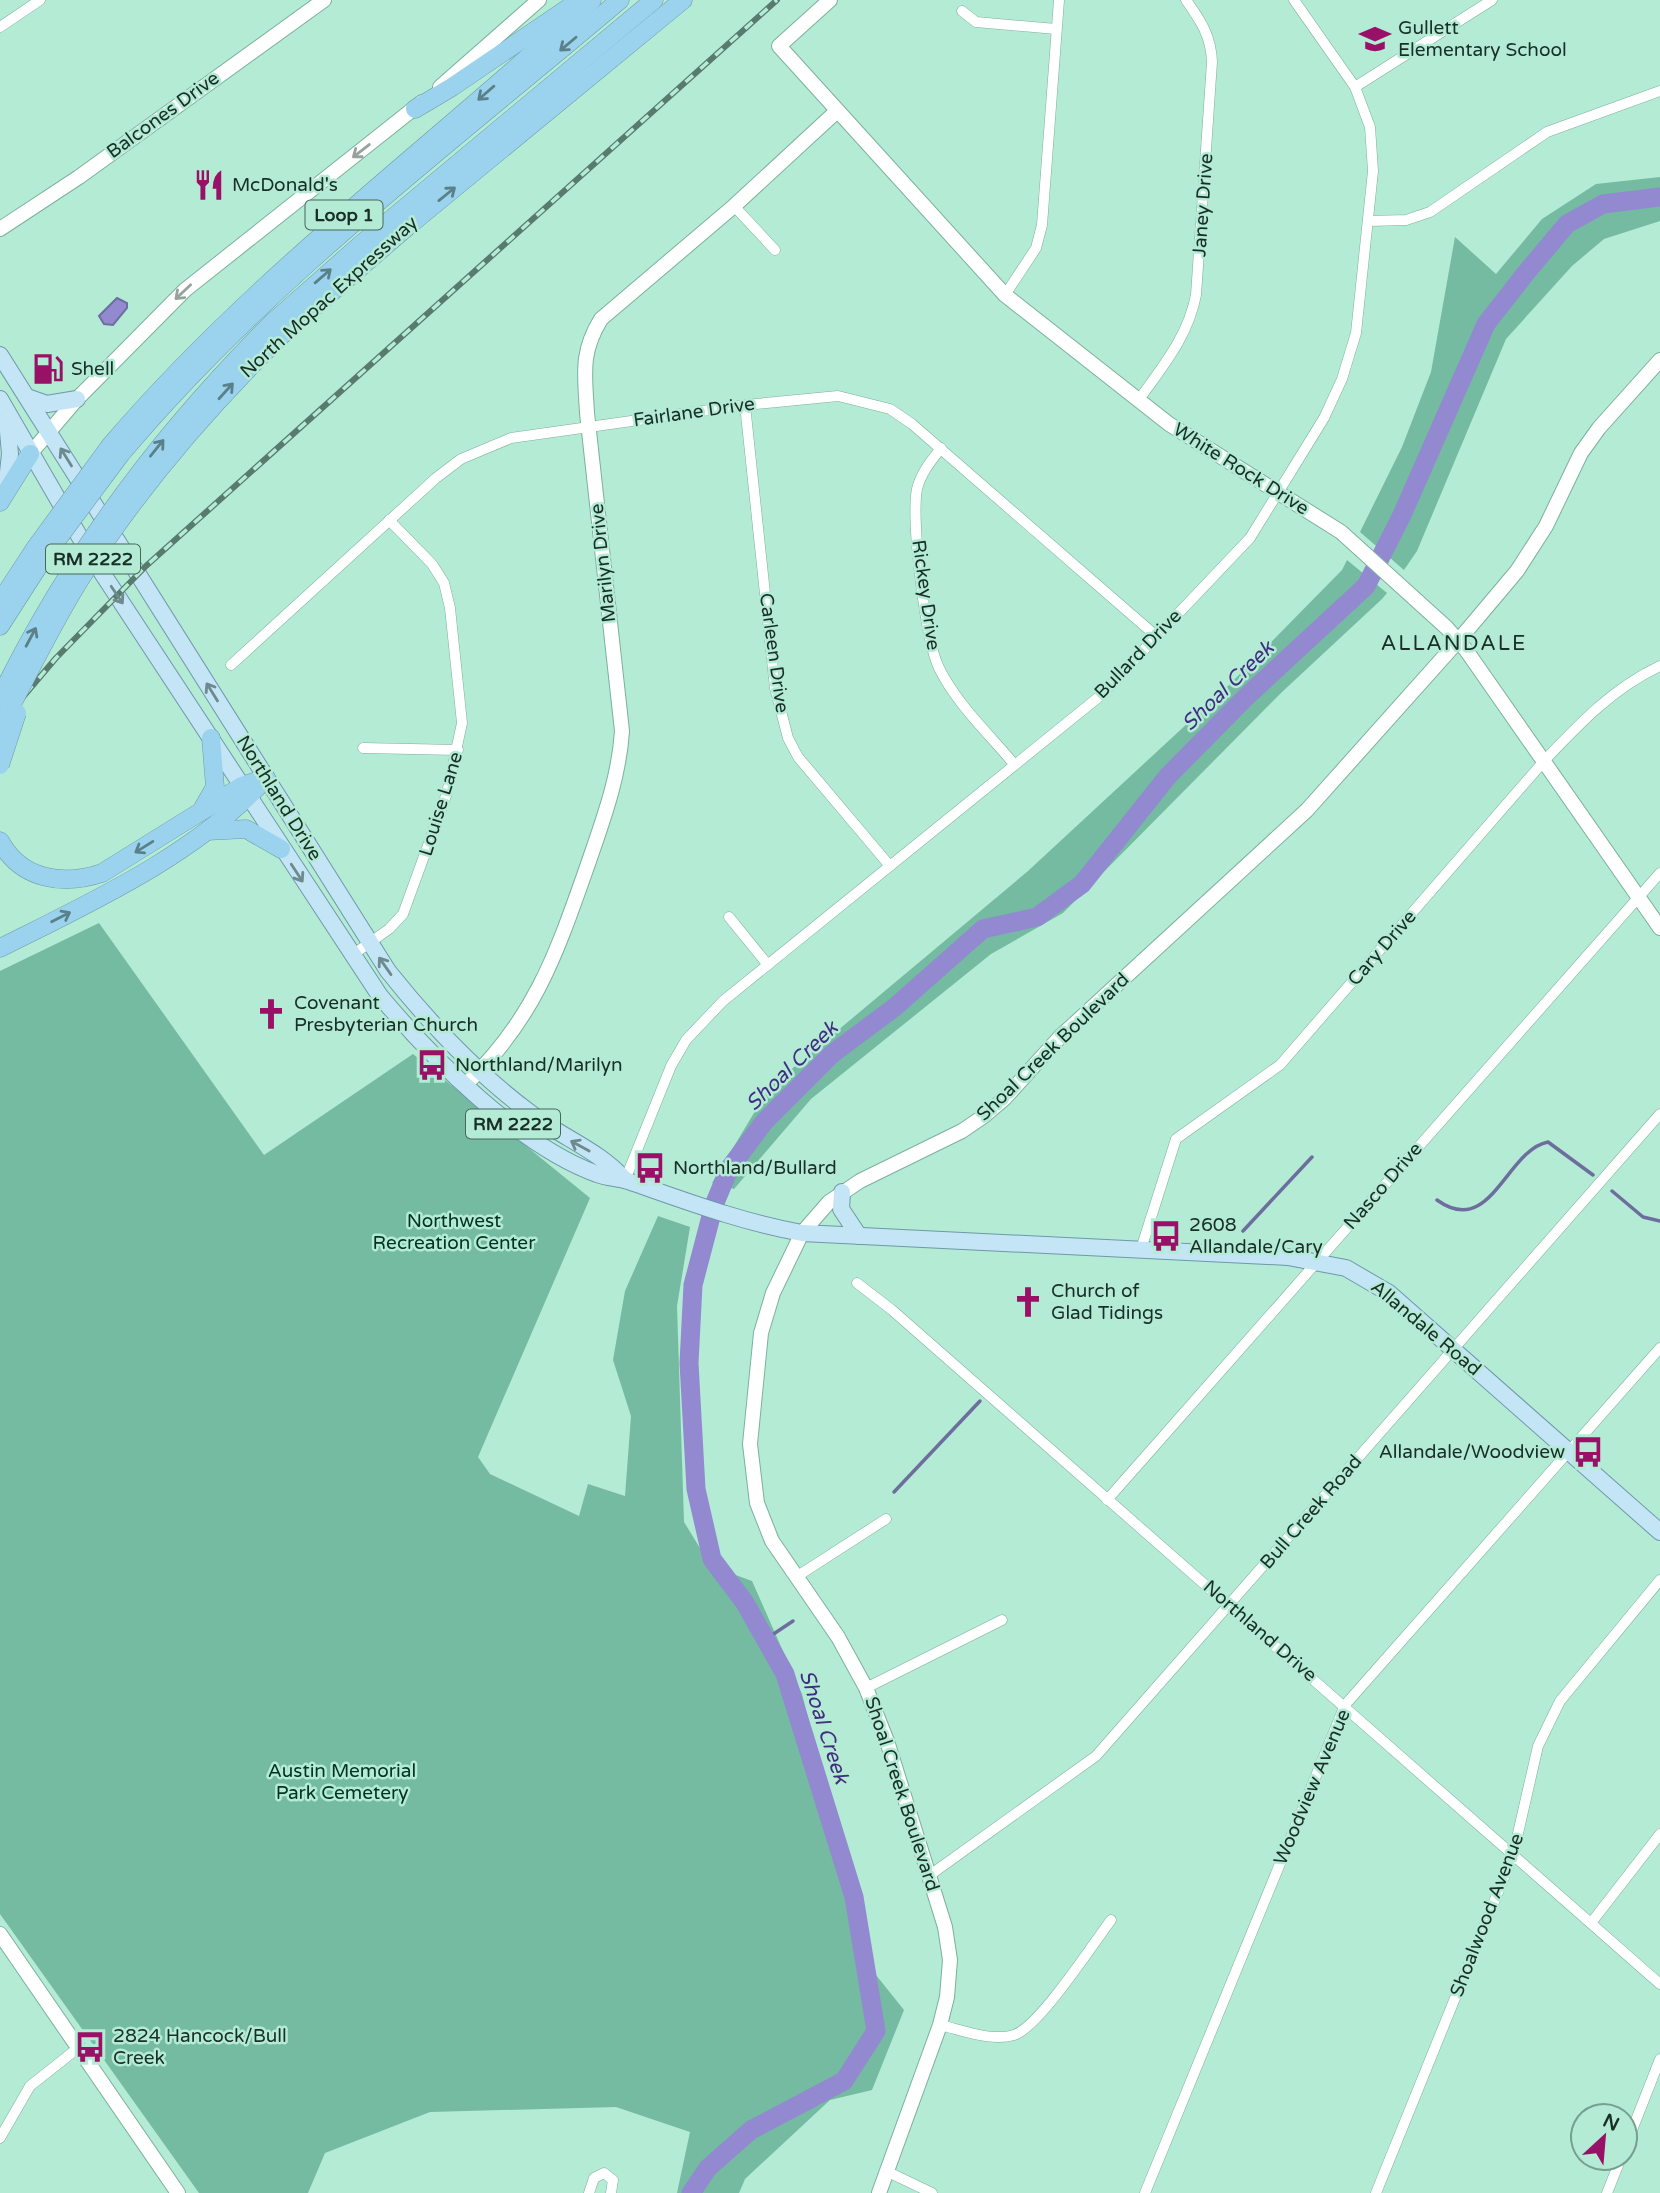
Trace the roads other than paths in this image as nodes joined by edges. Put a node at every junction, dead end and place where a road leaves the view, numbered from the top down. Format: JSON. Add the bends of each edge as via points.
{"nodes":[{"id":1,"x":40,"y":0,"type":"edge"},
{"id":2,"x":324,"y":0,"type":"edge"},
{"id":3,"x":539,"y":0,"type":"edge"},
{"id":4,"x":580,"y":0,"type":"edge"},
{"id":5,"x":592,"y":0,"type":"edge"},
{"id":6,"x":620,"y":0,"type":"edge"},
{"id":7,"x":654,"y":0,"type":"edge"},
{"id":8,"x":683,"y":0,"type":"edge"},
{"id":9,"x":830,"y":0,"type":"edge"},
{"id":10,"x":1059,"y":0,"type":"edge"},
{"id":11,"x":1186,"y":0,"type":"edge"},
{"id":12,"x":1294,"y":0,"type":"edge"},
{"id":13,"x":1492,"y":0,"type":"edge"},
{"id":14,"x":962,"y":11,"type":"dead end"},
{"id":15,"x":0,"y":27,"type":"edge"},
{"id":16,"x":1056,"y":29,"type":"junction"},
{"id":17,"x":1355,"y":87,"type":"junction"},
{"id":18,"x":1660,"y":91,"type":"edge"},
{"id":19,"x":415,"y":109,"type":"junction"},
{"id":20,"x":837,"y":111,"type":"junction"},
{"id":21,"x":734,"y":206,"type":"junction"},
{"id":22,"x":1369,"y":221,"type":"junction"},
{"id":23,"x":0,"y":229,"type":"edge"},
{"id":24,"x":775,"y":250,"type":"dead end"},
{"id":25,"x":1005,"y":295,"type":"junction"},
{"id":26,"x":278,"y":328,"type":"junction"},
{"id":27,"x":0,"y":355,"type":"edge"},
{"id":28,"x":1660,"y":360,"type":"edge"},
{"id":29,"x":27,"y":397,"type":"junction"},
{"id":30,"x":77,"y":399,"type":"junction"},
{"id":31,"x":1138,"y":401,"type":"junction"},
{"id":32,"x":3,"y":405,"type":"edge"},
{"id":33,"x":744,"y":405,"type":"junction"},
{"id":34,"x":588,"y":427,"type":"junction"},
{"id":35,"x":50,"y":430,"type":"junction"},
{"id":36,"x":941,"y":448,"type":"junction"},
{"id":37,"x":115,"y":450,"type":"junction"},
{"id":38,"x":30,"y":454,"type":"junction"},
{"id":39,"x":1280,"y":491,"type":"junction"},
{"id":40,"x":3,"y":497,"type":"edge"},
{"id":41,"x":389,"y":520,"type":"junction"},
{"id":42,"x":40,"y":552,"type":"junction"},
{"id":43,"x":0,"y":602,"type":"edge"},
{"id":44,"x":0,"y":626,"type":"edge"},
{"id":45,"x":1155,"y":635,"type":"junction"},
{"id":46,"x":1458,"y":641,"type":"junction"},
{"id":47,"x":32,"y":666,"type":"junction"},
{"id":48,"x":231,"y":666,"type":"dead end"},
{"id":49,"x":1660,"y":666,"type":"edge"},
{"id":50,"x":0,"y":698,"type":"edge"},
{"id":51,"x":0,"y":727,"type":"edge"},
{"id":52,"x":211,"y":738,"type":"junction"},
{"id":53,"x":363,"y":748,"type":"dead end"},
{"id":54,"x":458,"y":750,"type":"junction"},
{"id":55,"x":1544,"y":761,"type":"junction"},
{"id":56,"x":1014,"y":764,"type":"junction"},
{"id":57,"x":0,"y":765,"type":"edge"},
{"id":58,"x":266,"y":778,"type":"junction"},
{"id":59,"x":246,"y":791,"type":"junction"},
{"id":60,"x":201,"y":810,"type":"junction"},
{"id":61,"x":203,"y":832,"type":"junction"},
{"id":62,"x":0,"y":841,"type":"edge"},
{"id":63,"x":281,"y":849,"type":"junction"},
{"id":64,"x":890,"y":866,"type":"junction"},
{"id":65,"x":1660,"y":873,"type":"edge"},
{"id":66,"x":1638,"y":897,"type":"junction"},
{"id":67,"x":729,"y":917,"type":"dead end"},
{"id":68,"x":1660,"y":928,"type":"edge"},
{"id":69,"x":370,"y":944,"type":"junction"},
{"id":70,"x":0,"y":948,"type":"edge"},
{"id":71,"x":351,"y":956,"type":"junction"},
{"id":72,"x":768,"y":964,"type":"junction"},
{"id":73,"x":479,"y":1071,"type":"junction"},
{"id":74,"x":465,"y":1084,"type":"junction"},
{"id":75,"x":1660,"y":1114,"type":"edge"},
{"id":76,"x":625,"y":1180,"type":"junction"},
{"id":77,"x":842,"y":1192,"type":"junction"},
{"id":78,"x":802,"y":1233,"type":"junction"},
{"id":79,"x":859,"y":1236,"type":"junction"},
{"id":80,"x":1141,"y":1249,"type":"junction"},
{"id":81,"x":1317,"y":1260,"type":"junction"},
{"id":82,"x":857,"y":1283,"type":"dead end"},
{"id":83,"x":1660,"y":1348,"type":"edge"},
{"id":84,"x":1452,"y":1350,"type":"junction"},
{"id":85,"x":1569,"y":1452,"type":"junction"},
{"id":86,"x":1107,"y":1500,"type":"junction"},
{"id":87,"x":886,"y":1519,"type":"dead end"},
{"id":88,"x":1660,"y":1532,"type":"edge"},
{"id":89,"x":796,"y":1577,"type":"junction"},
{"id":90,"x":1660,"y":1580,"type":"edge"},
{"id":91,"x":1230,"y":1604,"type":"junction"},
{"id":92,"x":1002,"y":1620,"type":"dead end"},
{"id":93,"x":866,"y":1688,"type":"junction"},
{"id":94,"x":1345,"y":1705,"type":"junction"},
{"id":95,"x":1660,"y":1834,"type":"edge"},
{"id":96,"x":1513,"y":1855,"type":"junction"},
{"id":97,"x":930,"y":1874,"type":"junction"},
{"id":98,"x":1111,"y":1920,"type":"dead end"},
{"id":99,"x":1591,"y":1923,"type":"junction"},
{"id":100,"x":0,"y":1934,"type":"edge"},
{"id":101,"x":1660,"y":1984,"type":"edge"},
{"id":102,"x":940,"y":2025,"type":"junction"},
{"id":103,"x":78,"y":2048,"type":"junction"},
{"id":104,"x":1660,"y":2059,"type":"edge"},
{"id":105,"x":1639,"y":2112,"type":"edge"},
{"id":106,"x":0,"y":2138,"type":"edge"},
{"id":107,"x":886,"y":2171,"type":"junction"},
{"id":108,"x":1615,"y":2172,"type":"edge"},
{"id":109,"x":178,"y":2193,"type":"edge"},
{"id":110,"x":589,"y":2193,"type":"edge"},
{"id":111,"x":611,"y":2193,"type":"edge"},
{"id":112,"x":879,"y":2193,"type":"edge"},
{"id":113,"x":932,"y":2193,"type":"edge"},
{"id":114,"x":1146,"y":2193,"type":"edge"},
{"id":115,"x":1376,"y":2193,"type":"edge"},
{"id":116,"x":1607,"y":2193,"type":"edge"}],
"edges":[{"from":1,"to":15,"type":"street"},
{"from":2,"to":23,"type":"street","name":"Balcones Drive"},
{"from":3,"to":19,"type":"street"},
{"from":4,"to":19,"type":"highway"},
{"from":5,"to":37,"type":"highway","number":"Loop 1","one_way":true,"via":[[279,271],[209,338]]},
{"from":6,"to":37,"type":"highway","one_way":true,"via":[[265,300]]},
{"from":26,"to":7,"type":"highway","one_way":true,"via":[[359,246]]},
{"from":26,"to":8,"type":"highway","name":"North Mopac Expressway","number":"Loop 1","one_way":true},
{"from":9,"to":20,"type":"street","name":"White Rock Drive","via":[[779,46]]},
{"from":10,"to":16,"type":"street"},
{"from":11,"to":31,"type":"street","name":"Janey Drive","via":[[1211,41],[1212,62],[1196,295],[1192,320]]},
{"from":12,"to":17,"type":"street","name":"Bullard Drive"},
{"from":13,"to":17,"type":"street"},
{"from":14,"to":16,"type":"street","via":[[976,22]]},
{"from":16,"to":25,"type":"street","via":[[1042,225],[1036,248]]},
{"from":17,"to":22,"type":"street","name":"Bullard Drive","via":[[1370,127]]},
{"from":18,"to":22,"type":"street","via":[[1547,132],[1430,212],[1406,220]]},
{"from":19,"to":30,"type":"street","one_way":true,"via":[[213,266]]},
{"from":20,"to":21,"type":"street","name":"Marilyn Drive"},
{"from":20,"to":25,"type":"street","name":"White Rock Drive"},
{"from":21,"to":24,"type":"street"},
{"from":21,"to":34,"type":"street","name":"Marilyn Drive","via":[[601,319],[589,339],[584,362]]},
{"from":22,"to":39,"type":"street","name":"Bullard Drive","via":[[1356,333],[1342,379]]},
{"from":25,"to":31,"type":"street","name":"White Rock Drive"},
{"from":47,"to":26,"type":"highway","name":"North Mopac Expressway","number":"Loop 1","one_way":true,"bridge":true,"via":[[78,583],[134,502]]},
{"from":50,"to":26,"type":"highway","one_way":true,"bridge":true,"via":[[40,618],[119,498],[193,405]]},
{"from":27,"to":29,"type":"main road","name":"Northland Drive","number":"RM 2222"},
{"from":28,"to":46,"type":"street","name":"Shoal Creek Boulevard","via":[[1599,428],[1564,484],[1533,549]]},
{"from":29,"to":30,"type":"main road","via":[[47,404]]},
{"from":29,"to":35,"type":"main road","name":"Northland Drive","number":"RM 2222"},
{"from":30,"to":35,"type":"street"},
{"from":31,"to":39,"type":"street","name":"White Rock Drive"},
{"from":32,"to":38,"type":"main road","name":"Northland Drive","number":"RM 2222"},
{"from":32,"to":40,"type":"main road","via":[[10,451]]},
{"from":33,"to":34,"type":"street","name":"Fairlane Drive"},
{"from":33,"to":36,"type":"street","name":"Fairlane Drive","via":[[838,396],[864,401],[890,409]]},
{"from":33,"to":64,"type":"street","name":"Carleen Drive","via":[[775,688],[788,738],[798,757]]},
{"from":34,"to":41,"type":"street","name":"Fairlane Drive","via":[[511,438],[485,447],[436,478]]},
{"from":34,"to":73,"type":"street","name":"Marilyn Drive","via":[[621,731],[620,761],[539,992]]},
{"from":35,"to":38,"type":"street"},
{"from":58,"to":35,"type":"main road","name":"Northland Drive","number":"RM 2222","one_way":true},
{"from":36,"to":45,"type":"street","name":"Fairlane Drive"},
{"from":36,"to":56,"type":"street","name":"Rickey Drive","via":[[923,471],[914,507],[930,645],[953,690]]},
{"from":37,"to":42,"type":"highway","number":"Loop 1","bridge":true},
{"from":38,"to":40,"type":"highway"},
{"from":38,"to":52,"type":"main road","name":"Northland Drive","number":"RM 2222","one_way":true},
{"from":39,"to":45,"type":"street","name":"Bullard Drive","via":[[1250,538]]},
{"from":39,"to":46,"type":"street","name":"White Rock Drive","via":[[1341,532]]},
{"from":41,"to":48,"type":"street","name":"Fairlane Drive"},
{"from":41,"to":54,"type":"street","name":"Louise Lane","via":[[444,583],[461,697]]},
{"from":42,"to":43,"type":"highway","number":"Loop 1"},
{"from":42,"to":44,"type":"highway"},
{"from":45,"to":56,"type":"street","name":"Bullard Drive","via":[[1100,696]]},
{"from":46,"to":55,"type":"street","name":"White Rock Drive"},
{"from":46,"to":77,"type":"street","name":"Shoal Creek Boulevard","via":[[1307,810],[1060,1038],[1004,1099],[962,1131]]},
{"from":47,"to":51,"type":"highway","name":"North Mopac Expressway","number":"Loop 1","bridge":true},
{"from":47,"to":57,"type":"highway","bridge":true},
{"from":49,"to":55,"type":"street","name":"Cary Drive","via":[[1615,692]]},
{"from":52,"to":59,"type":"main road","name":"Northland Drive","number":"RM 2222"},
{"from":52,"to":60,"type":"highway","via":[[215,788]]},
{"from":53,"to":54,"type":"street"},
{"from":54,"to":69,"type":"street","name":"Louise Lane","via":[[407,904],[389,929]]},
{"from":55,"to":66,"type":"street","name":"White Rock Drive"},
{"from":55,"to":80,"type":"street","name":"Cary Drive","via":[[1280,1065],[1176,1139]]},
{"from":56,"to":64,"type":"street","name":"Bullard Drive"},
{"from":58,"to":59,"type":"highway"},
{"from":58,"to":69,"type":"main road","name":"Northland Drive","number":"RM 2222"},
{"from":59,"to":60,"type":"highway"},
{"from":59,"to":61,"type":"highway"},
{"from":59,"to":63,"type":"main road","name":"Northland Drive","number":"RM 2222"},
{"from":60,"to":62,"type":"highway","one_way":true,"via":[[102,873],[65,881],[44,877],[16,862]]},
{"from":61,"to":63,"type":"highway","via":[[246,829]]},
{"from":70,"to":61,"type":"highway","one_way":true,"via":[[95,900]]},
{"from":63,"to":71,"type":"main road","name":"Northland Drive","number":"RM 2222","one_way":true},
{"from":64,"to":72,"type":"street","name":"Bullard Drive"},
{"from":65,"to":66,"type":"street","name":"Nasco Drive"},
{"from":66,"to":68,"type":"street","name":"White Rock Drive"},
{"from":66,"to":81,"type":"street","name":"Nasco Drive"},
{"from":67,"to":72,"type":"street"},
{"from":69,"to":71,"type":"street","name":"Louise Lane"},
{"from":73,"to":69,"type":"main road","name":"Northland Drive","number":"RM 2222","one_way":true,"via":[[426,1019]]},
{"from":71,"to":74,"type":"main road","name":"Northland Drive","number":"RM 2222","via":[[406,1027]]},
{"from":72,"to":76,"type":"street","name":"Bullard Drive","via":[[723,1000],[686,1040]]},
{"from":73,"to":74,"type":"street","name":"Marilyn Drive"},
{"from":76,"to":73,"type":"main road","name":"Northland Drive","number":"RM 2222","one_way":true,"via":[[609,1161],[548,1126]]},
{"from":74,"to":76,"type":"main road","name":"Northland Drive","number":"RM 2222","via":[[538,1142],[597,1175]]},
{"from":75,"to":84,"type":"street","name":"Bull Creek Road"},
{"from":76,"to":78,"type":"main road","name":"Northland Drive","number":"RM 2222","via":[[745,1221]]},
{"from":77,"to":78,"type":"street","name":"Shoal Creek Boulevard"},
{"from":77,"to":79,"type":"main road","via":[[841,1209]]},
{"from":78,"to":79,"type":"main road","name":"Allandale Road","number":"RM 2222"},
{"from":78,"to":89,"type":"street","name":"Shoal Creek Boulevard","via":[[773,1293],[761,1333],[750,1444],[757,1503],[772,1541]]},
{"from":79,"to":80,"type":"main road","name":"Allandale Road","number":"RM 2222"},
{"from":80,"to":81,"type":"main road","name":"Allandale Road","number":"RM 2222"},
{"from":81,"to":84,"type":"main road","name":"Allandale Road","number":"RM 2222","via":[[1369,1279]]},
{"from":81,"to":86,"type":"street","name":"Nasco Drive"},
{"from":82,"to":86,"type":"street","name":"Northland Drive"},
{"from":83,"to":85,"type":"street","name":"Woodview Avenue"},
{"from":84,"to":85,"type":"main road","name":"Allandale Road","number":"RM 2222"},
{"from":84,"to":91,"type":"street","name":"Bull Creek Road"},
{"from":85,"to":88,"type":"main road","name":"Allandale Road","number":"RM 2222"},
{"from":85,"to":94,"type":"street","name":"Woodview Avenue"},
{"from":86,"to":91,"type":"street","name":"Northland Drive"},
{"from":87,"to":89,"type":"street"},
{"from":89,"to":93,"type":"street","name":"Shoal Creek Boulevard","via":[[838,1637]]},
{"from":90,"to":96,"type":"street","name":"Shoalwood Avenue","via":[[1549,1720],[1538,1746]]},
{"from":91,"to":94,"type":"street","name":"Northland Drive"},
{"from":91,"to":97,"type":"street","name":"Bull Creek Road","via":[[1096,1756]]},
{"from":92,"to":93,"type":"street"},
{"from":93,"to":97,"type":"street","name":"Shoal Creek Boulevard"},
{"from":94,"to":96,"type":"street","name":"Northland Drive"},
{"from":94,"to":114,"type":"street","name":"Woodview Avenue"},
{"from":95,"to":99,"type":"street"},
{"from":96,"to":99,"type":"street","name":"Northland Drive"},
{"from":96,"to":115,"type":"street","name":"Shoalwood Avenue"},
{"from":97,"to":102,"type":"street","name":"Shoal Creek Boulevard","via":[[950,1960]]},
{"from":98,"to":102,"type":"street","via":[[1036,2019],[1015,2035],[994,2036]]},
{"from":99,"to":101,"type":"street","name":"Northland Drive"},
{"from":100,"to":103,"type":"street"},
{"from":102,"to":107,"type":"street","name":"Shoal Creek Boulevard"},
{"from":103,"to":106,"type":"street","via":[[30,2086]]},
{"from":103,"to":109,"type":"street"},
{"from":104,"to":105,"type":"street"},
{"from":107,"to":112,"type":"street","name":"Shoal Creek Boulevard"},
{"from":107,"to":113,"type":"street"},
{"from":108,"to":116,"type":"street"},
{"from":110,"to":111,"type":"street","via":[[594,2178],[604,2173],[614,2180]]}]}
